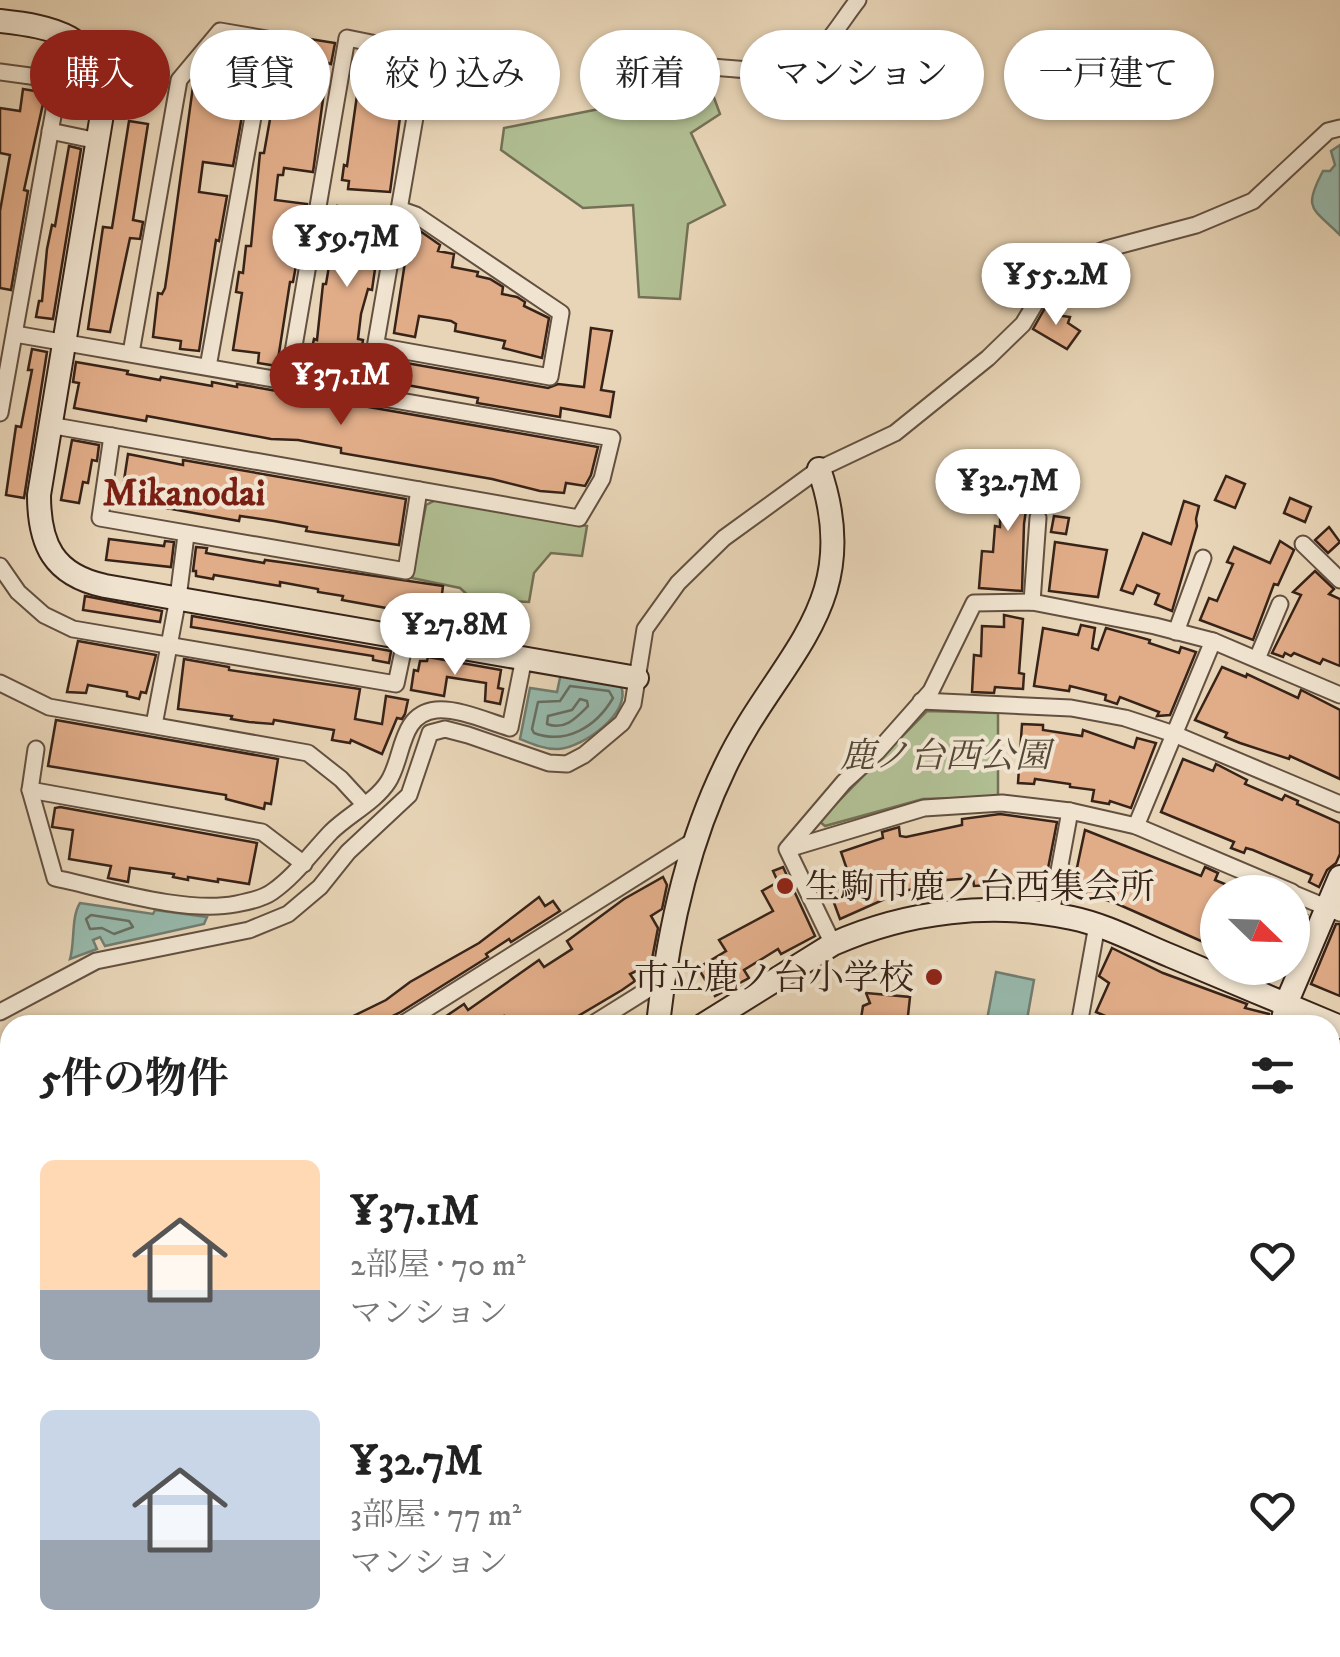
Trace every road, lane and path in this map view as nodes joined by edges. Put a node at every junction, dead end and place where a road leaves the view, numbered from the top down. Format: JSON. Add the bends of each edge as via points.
{"nodes":[{"id":1,"x":858,"y":0,"type":"edge"},
{"id":2,"x":0,"y":21,"type":"edge"},
{"id":3,"x":720,"y":67,"type":"edge"},
{"id":4,"x":0,"y":72,"type":"edge"},
{"id":5,"x":1340,"y":128,"type":"edge"},
{"id":6,"x":50,"y":131,"type":"junction"},
{"id":7,"x":98,"y":141,"type":"junction"},
{"id":8,"x":399,"y":209,"type":"junction"},
{"id":9,"x":15,"y":334,"type":"junction"},
{"id":10,"x":63,"y":344,"type":"junction"},
{"id":11,"x":377,"y":346,"type":"junction"},
{"id":12,"x":131,"y":353,"type":"junction"},
{"id":13,"x":208,"y":368,"type":"junction"},
{"id":14,"x":288,"y":380,"type":"junction"},
{"id":15,"x":367,"y":394,"type":"junction"},
{"id":16,"x":0,"y":413,"type":"edge"},
{"id":17,"x":49,"y":425,"type":"junction"},
{"id":18,"x":112,"y":436,"type":"junction"},
{"id":19,"x":819,"y":468,"type":"junction"},
{"id":20,"x":420,"y":490,"type":"junction"},
{"id":21,"x":1038,"y":518,"type":"dead end"},
{"id":22,"x":186,"y":535,"type":"junction"},
{"id":23,"x":1303,"y":544,"type":"dead end"},
{"id":24,"x":1202,"y":558,"type":"dead end"},
{"id":25,"x":3,"y":578,"type":"edge"},
{"id":26,"x":1340,"y":580,"type":"edge"},
{"id":27,"x":178,"y":598,"type":"junction"},
{"id":28,"x":1032,"y":602,"type":"junction"},
{"id":29,"x":1280,"y":604,"type":"dead end"},
{"id":30,"x":1176,"y":632,"type":"junction"},
{"id":31,"x":406,"y":638,"type":"junction"},
{"id":32,"x":1213,"y":642,"type":"junction"},
{"id":33,"x":169,"y":646,"type":"junction"},
{"id":34,"x":524,"y":658,"type":"junction"},
{"id":35,"x":1257,"y":659,"type":"junction"},
{"id":36,"x":638,"y":678,"type":"junction"},
{"id":37,"x":0,"y":683,"type":"edge"},
{"id":38,"x":1340,"y":694,"type":"edge"},
{"id":39,"x":921,"y":701,"type":"junction"},
{"id":40,"x":154,"y":725,"type":"junction"},
{"id":41,"x":1174,"y":734,"type":"junction"},
{"id":42,"x":36,"y":749,"type":"dead end"},
{"id":43,"x":30,"y":790,"type":"junction"},
{"id":44,"x":364,"y":804,"type":"junction"},
{"id":45,"x":1340,"y":804,"type":"edge"},
{"id":46,"x":1070,"y":811,"type":"junction"},
{"id":47,"x":1136,"y":826,"type":"junction"},
{"id":48,"x":698,"y":838,"type":"junction"},
{"id":49,"x":787,"y":850,"type":"junction"},
{"id":50,"x":304,"y":864,"type":"junction"},
{"id":51,"x":1250,"y":875,"type":"edge"},
{"id":52,"x":1340,"y":877,"type":"edge"},
{"id":53,"x":1310,"y":900,"type":"edge"},
{"id":54,"x":1334,"y":910,"type":"edge"},
{"id":55,"x":1051,"y":914,"type":"junction"},
{"id":56,"x":1097,"y":925,"type":"junction"},
{"id":57,"x":833,"y":944,"type":"junction"},
{"id":58,"x":663,"y":980,"type":"junction"},
{"id":59,"x":0,"y":1012,"type":"edge"},
{"id":60,"x":418,"y":1015,"type":"edge"},
{"id":61,"x":607,"y":1015,"type":"edge"},
{"id":62,"x":659,"y":1015,"type":"edge"},
{"id":63,"x":720,"y":1015,"type":"edge"},
{"id":64,"x":1081,"y":1015,"type":"edge"},
{"id":65,"x":1284,"y":1015,"type":"edge"}],
"edges":[{"from":1,"to":3,"type":"street","via":[[817,52],[790,71]]},
{"from":2,"to":7,"type":"street","via":[[44,28],[83,44],[103,80]]},
{"from":4,"to":6,"type":"street","via":[[45,78],[56,99]]},
{"from":5,"to":19,"type":"street","via":[[1328,131],[1253,202],[1069,264],[1048,282],[1023,324],[973,370],[895,433]]},
{"from":6,"to":7,"type":"street"},
{"from":6,"to":9,"type":"street"},
{"from":7,"to":10,"type":"street"},
{"from":8,"to":11,"type":"street"},
{"from":8,"to":11,"type":"street","via":[[560,313],[550,376]]},
{"from":8,"to":14,"type":"street","via":[[426,54],[348,38]]},
{"from":9,"to":10,"type":"street"},
{"from":9,"to":16,"type":"street"},
{"from":10,"to":12,"type":"street"},
{"from":10,"to":17,"type":"street"},
{"from":11,"to":15,"type":"street"},
{"from":12,"to":13,"type":"street"},
{"from":12,"to":13,"type":"street","via":[[179,80],[220,31],[266,39]]},
{"from":13,"to":14,"type":"street"},
{"from":14,"to":15,"type":"street"},
{"from":15,"to":20,"type":"street","via":[[612,438],[602,479],[579,518]]},
{"from":17,"to":18,"type":"street"},
{"from":17,"to":27,"type":"street","via":[[38,510],[50,553],[92,583]]},
{"from":18,"to":20,"type":"street"},
{"from":18,"to":22,"type":"street","via":[[100,518]]},
{"from":19,"to":36,"type":"street","via":[[724,538],[678,583],[645,628]]},
{"from":19,"to":48,"type":"street","via":[[834,532],[822,606],[731,755]]},
{"from":20,"to":22,"type":"street","via":[[406,571]]},
{"from":21,"to":28,"type":"street"},
{"from":22,"to":27,"type":"street"},
{"from":23,"to":26,"type":"street"},
{"from":24,"to":30,"type":"street"},
{"from":25,"to":33,"type":"street","via":[[73,629]]},
{"from":27,"to":31,"type":"street"},
{"from":27,"to":33,"type":"street"},
{"from":28,"to":30,"type":"street"},
{"from":28,"to":39,"type":"street","via":[[974,603]]},
{"from":29,"to":35,"type":"street"},
{"from":30,"to":32,"type":"street"},
{"from":31,"to":33,"type":"street","via":[[396,684]]},
{"from":31,"to":34,"type":"street"},
{"from":32,"to":35,"type":"street"},
{"from":32,"to":41,"type":"street"},
{"from":33,"to":40,"type":"street"},
{"from":34,"to":36,"type":"street"},
{"from":34,"to":44,"type":"street","via":[[510,728],[448,711],[421,716],[405,734],[387,784]]},
{"from":35,"to":38,"type":"street"},
{"from":36,"to":59,"type":"street","via":[[622,722],[567,764],[456,732],[430,733],[408,795],[288,914],[249,930],[96,961]]},
{"from":37,"to":40,"type":"street","via":[[49,707]]},
{"from":39,"to":41,"type":"street","via":[[1071,708]]},
{"from":39,"to":49,"type":"street"},
{"from":40,"to":44,"type":"street","via":[[308,753]]},
{"from":41,"to":45,"type":"street"},
{"from":41,"to":47,"type":"street"},
{"from":42,"to":43,"type":"street"},
{"from":43,"to":50,"type":"street","via":[[262,832]]},
{"from":43,"to":50,"type":"street","via":[[55,878],[205,909],[269,895]]},
{"from":44,"to":50,"type":"street"},
{"from":46,"to":47,"type":"street"},
{"from":46,"to":49,"type":"street","via":[[1002,803],[924,808]]},
{"from":46,"to":55,"type":"street"},
{"from":47,"to":51,"type":"street"},
{"from":48,"to":58,"type":"street"},
{"from":48,"to":60,"type":"street"},
{"from":49,"to":57,"type":"street"},
{"from":52,"to":54,"type":"street"},
{"from":53,"to":54,"type":"street"},
{"from":54,"to":65,"type":"street"},
{"from":55,"to":56,"type":"street"},
{"from":55,"to":57,"type":"street","via":[[949,912],[900,920]]},
{"from":56,"to":64,"type":"street"},
{"from":56,"to":65,"type":"street"},
{"from":57,"to":63,"type":"street"},
{"from":58,"to":61,"type":"street"},
{"from":58,"to":62,"type":"street"}]}
